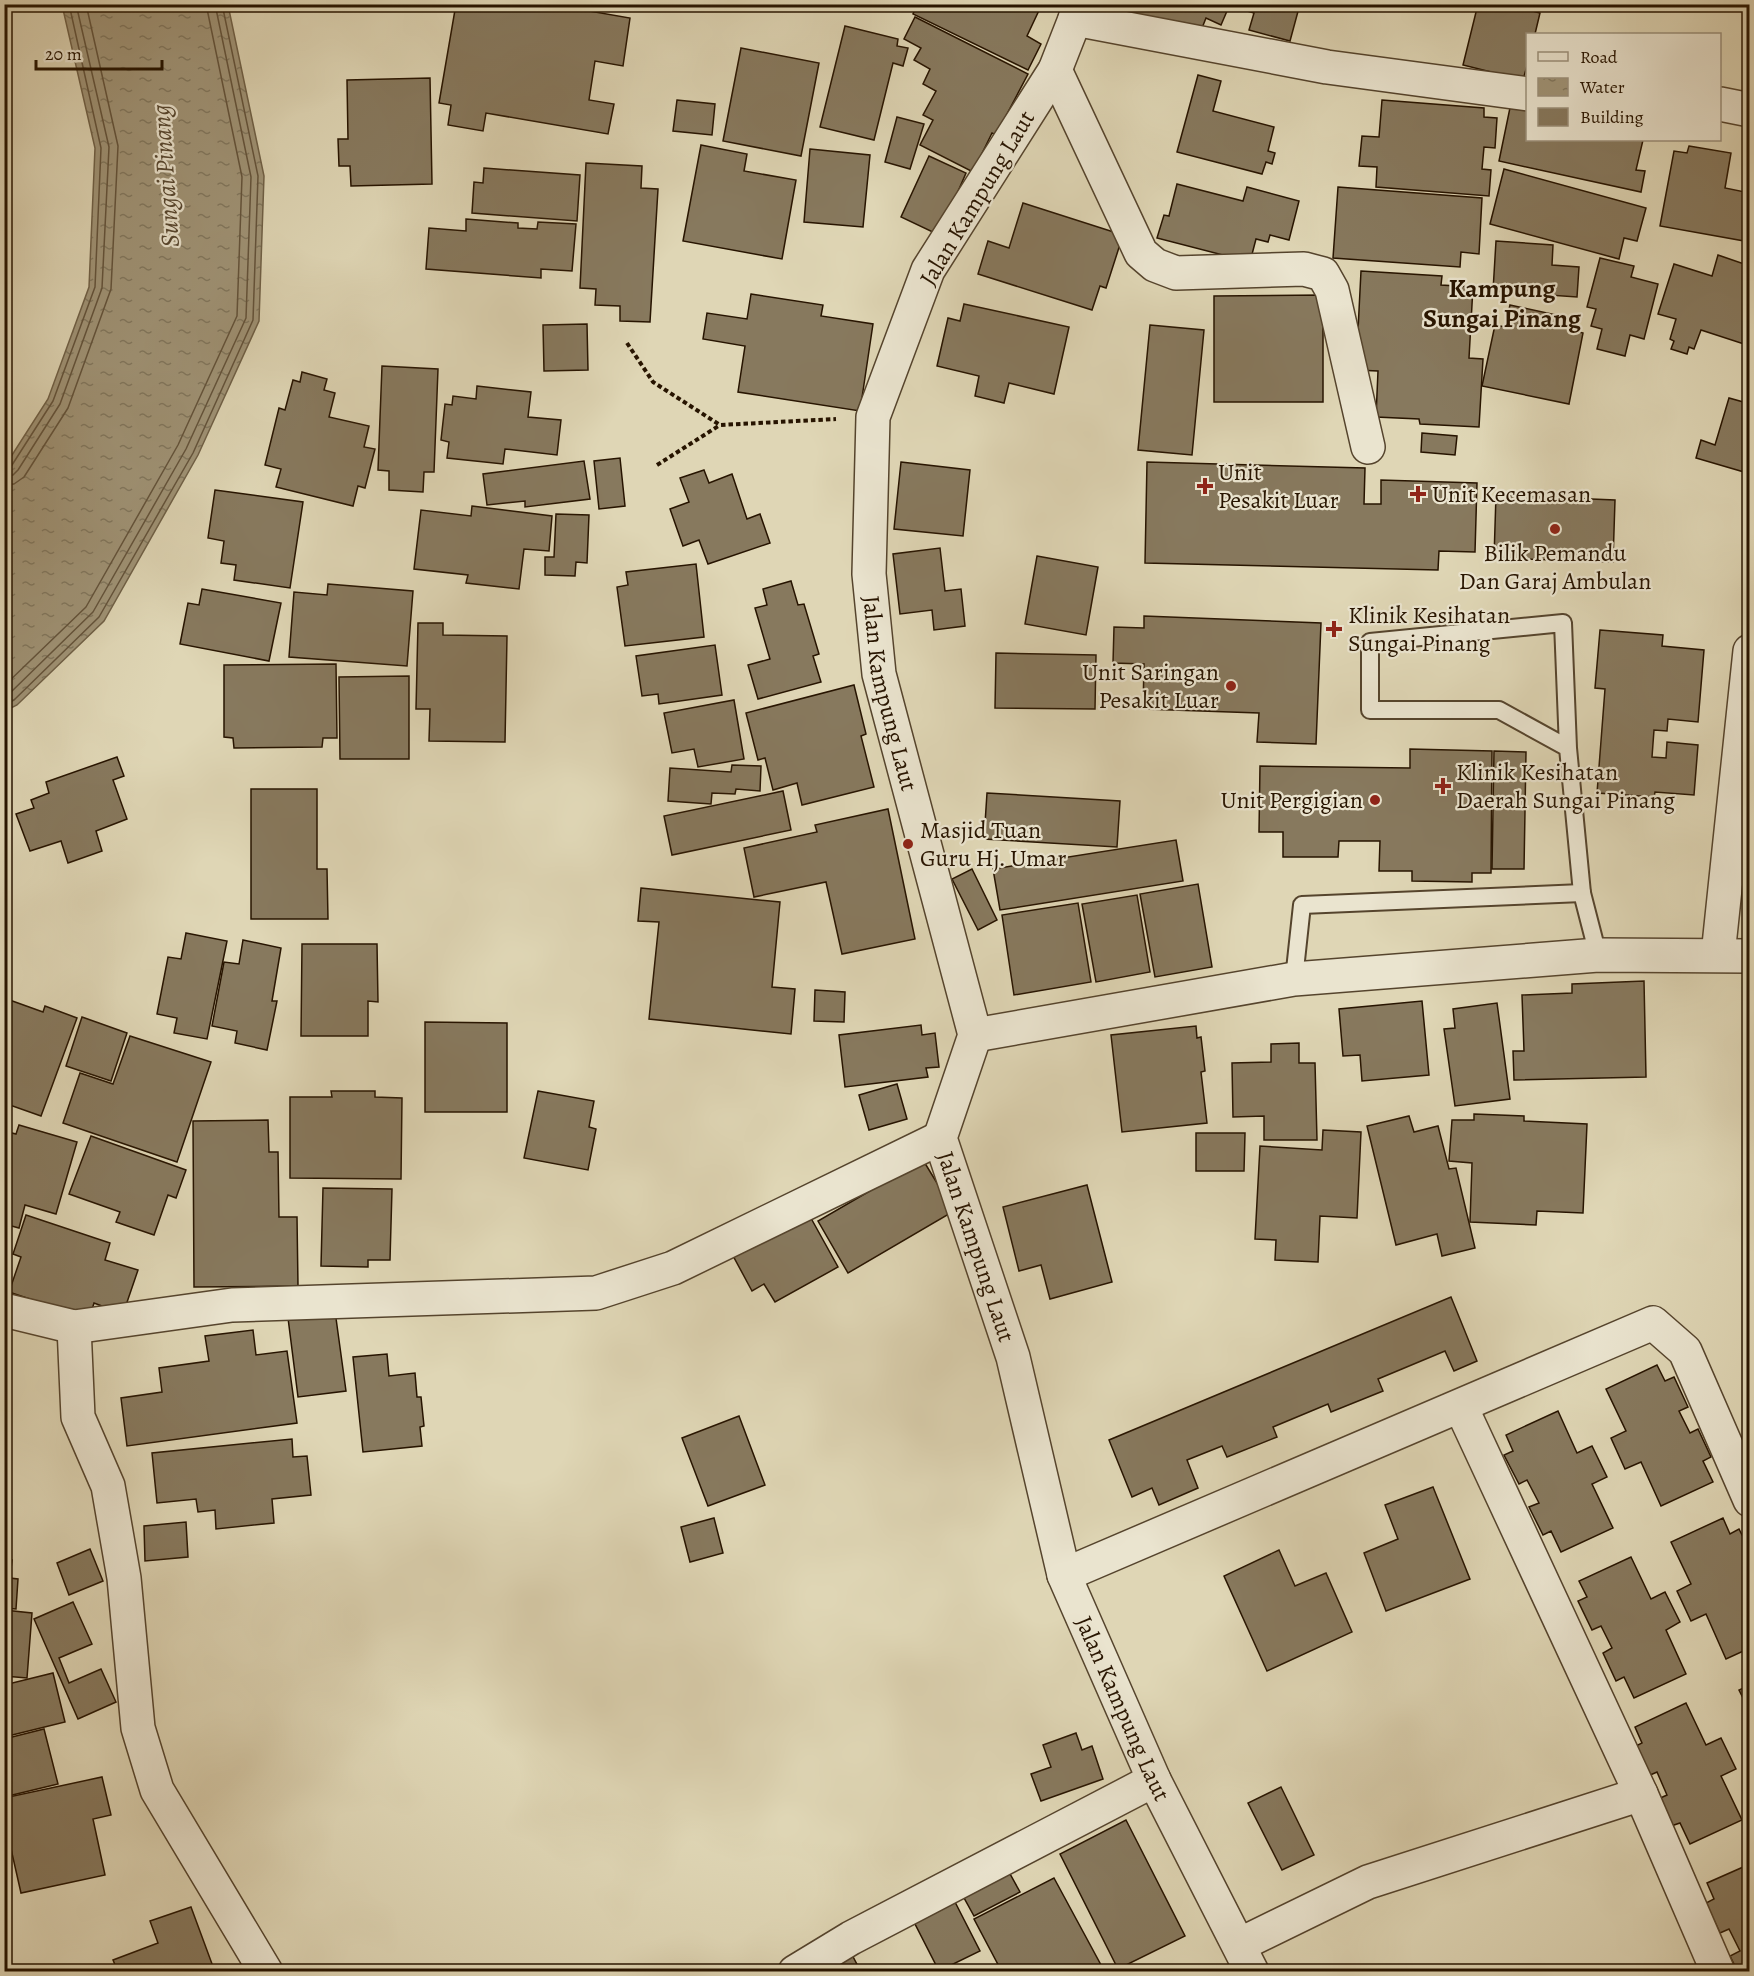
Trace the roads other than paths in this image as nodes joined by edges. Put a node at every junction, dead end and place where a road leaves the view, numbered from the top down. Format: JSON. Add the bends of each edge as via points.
{"nodes":[{"id":1,"x":1079,"y":12,"type":"edge"},
{"id":2,"x":1055,"y":70,"type":"junction"},
{"id":3,"x":1526,"y":94,"type":"edge"},
{"id":4,"x":1721,"y":104,"type":"edge"},
{"id":5,"x":1749,"y":110,"type":"edge"},
{"id":6,"x":1368,"y":447,"type":"dead end"},
{"id":7,"x":1749,"y":651,"type":"edge"},
{"id":8,"x":1568,"y":748,"type":"junction"},
{"id":9,"x":1582,"y":892,"type":"junction"},
{"id":10,"x":1598,"y":955,"type":"junction"},
{"id":11,"x":1734,"y":955,"type":"edge"},
{"id":12,"x":1294,"y":979,"type":"junction"},
{"id":13,"x":975,"y":1035,"type":"junction"},
{"id":14,"x":940,"y":1138,"type":"junction"},
{"id":15,"x":4,"y":1310,"type":"edge"},
{"id":16,"x":74,"y":1327,"type":"junction"},
{"id":17,"x":1461,"y":1407,"type":"junction"},
{"id":18,"x":1749,"y":1500,"type":"edge"},
{"id":19,"x":1064,"y":1575,"type":"junction"},
{"id":20,"x":1154,"y":1780,"type":"junction"},
{"id":21,"x":1641,"y":1794,"type":"junction"},
{"id":22,"x":1245,"y":1958,"type":"edge"},
{"id":23,"x":266,"y":1971,"type":"edge"},
{"id":24,"x":795,"y":1971,"type":"edge"},
{"id":25,"x":1718,"y":1971,"type":"edge"}],
"edges":[{"from":1,"to":2,"type":"street","name":"Jalan Kampung Laut"},
{"from":1,"to":3,"type":"street","via":[[1327,67]]},
{"from":2,"to":6,"type":"street","via":[[1141,253],[1155,265],[1176,273],[1304,269],[1323,274],[1332,290]]},
{"from":2,"to":13,"type":"street","name":"Jalan Kampung Laut","via":[[928,270],[873,417],[869,574],[879,674]]},
{"from":4,"to":5,"type":"street"},
{"from":7,"to":11,"type":"street"},
{"from":8,"to":8,"type":"lane","via":[[1563,623],[1370,642],[1370,710],[1499,710]]},
{"from":8,"to":9,"type":"lane"},
{"from":9,"to":10,"type":"lane"},
{"from":9,"to":12,"type":"lane","via":[[1302,905]]},
{"from":10,"to":11,"type":"street"},
{"from":10,"to":12,"type":"street"},
{"from":12,"to":13,"type":"street"},
{"from":13,"to":14,"type":"street","name":"Jalan Kampung Laut"},
{"from":14,"to":16,"type":"street","via":[[674,1268],[596,1293],[232,1305]]},
{"from":14,"to":19,"type":"street","name":"Jalan Kampung Laut","via":[[1013,1357]]},
{"from":15,"to":16,"type":"street"},
{"from":16,"to":23,"type":"street","via":[[78,1417],[108,1486],[124,1578],[138,1728],[157,1790]]},
{"from":17,"to":18,"type":"street","via":[[1653,1323],[1685,1351]]},
{"from":17,"to":19,"type":"street"},
{"from":17,"to":21,"type":"street"},
{"from":19,"to":20,"type":"street","name":"Jalan Kampung Laut"},
{"from":20,"to":22,"type":"street","name":"Jalan Kampung Laut"},
{"from":20,"to":24,"type":"street","via":[[861,1932]]},
{"from":21,"to":22,"type":"street","via":[[1368,1882]]},
{"from":21,"to":25,"type":"street"}]}
